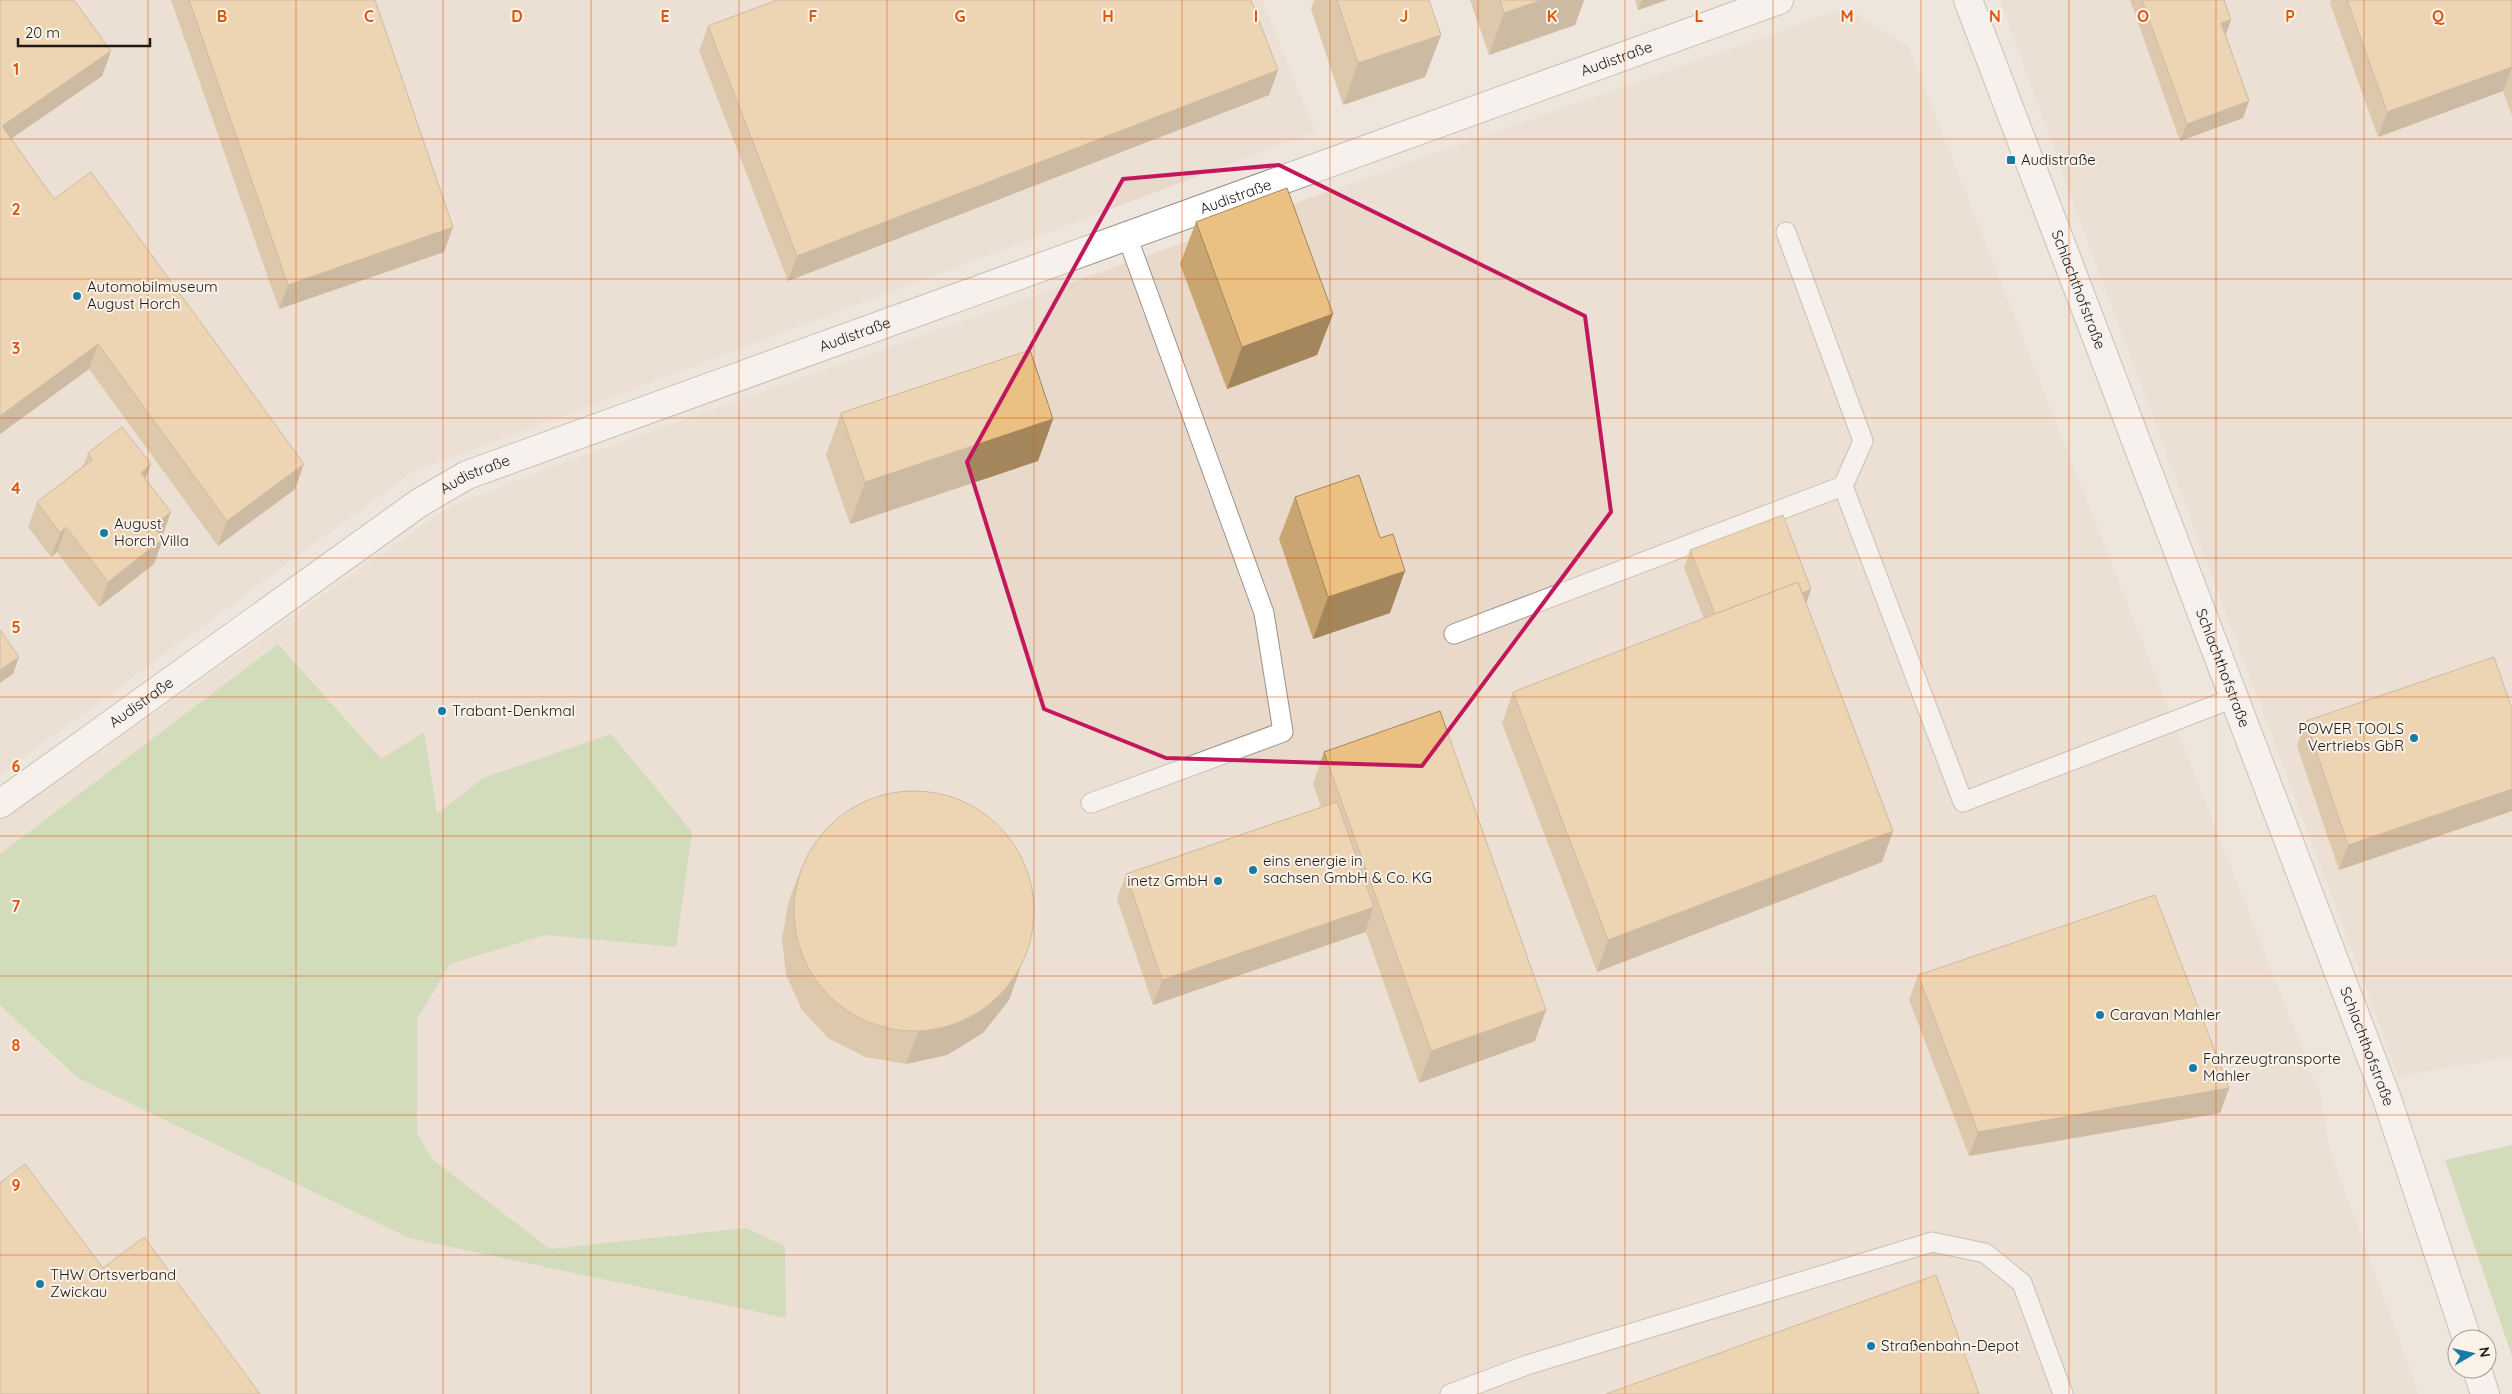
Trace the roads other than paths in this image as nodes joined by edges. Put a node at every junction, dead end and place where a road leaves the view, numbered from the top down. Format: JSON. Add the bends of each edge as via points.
{"nodes":[{"id":1,"x":1779,"y":0,"type":"edge"},
{"id":2,"x":1968,"y":0,"type":"edge"},
{"id":3,"x":1786,"y":232,"type":"dead end"},
{"id":4,"x":1127,"y":236,"type":"junction"},
{"id":5,"x":1843,"y":486,"type":"junction"},
{"id":6,"x":1454,"y":634,"type":"dead end"},
{"id":7,"x":2234,"y":698,"type":"junction"},
{"id":8,"x":1092,"y":803,"type":"dead end"},
{"id":9,"x":0,"y":804,"type":"edge"},
{"id":10,"x":2464,"y":1329,"type":"edge"},
{"id":11,"x":2480,"y":1379,"type":"edge"},
{"id":12,"x":1450,"y":1394,"type":"edge"},
{"id":13,"x":2063,"y":1394,"type":"edge"},
{"id":14,"x":2485,"y":1394,"type":"edge"}],
"edges":[{"from":1,"to":4,"type":"street","name":"Audistraße"},
{"from":2,"to":7,"type":"street","name":"Schlachthofstraße"},
{"from":3,"to":5,"type":"lane","via":[[1863,441]]},
{"from":4,"to":8,"type":"lane","via":[[1264,613],[1283,732]]},
{"from":4,"to":9,"type":"street","name":"Audistraße","via":[[467,475],[411,509]]},
{"from":5,"to":6,"type":"lane"},
{"from":5,"to":7,"type":"lane","via":[[1963,802]]},
{"from":7,"to":10,"type":"street","name":"Schlachthofstraße","via":[[2387,1099]]},
{"from":11,"to":14,"type":"street"},
{"from":12,"to":13,"type":"lane","via":[[1527,1365],[1932,1242],[1984,1253],[2022,1283]]}]}
